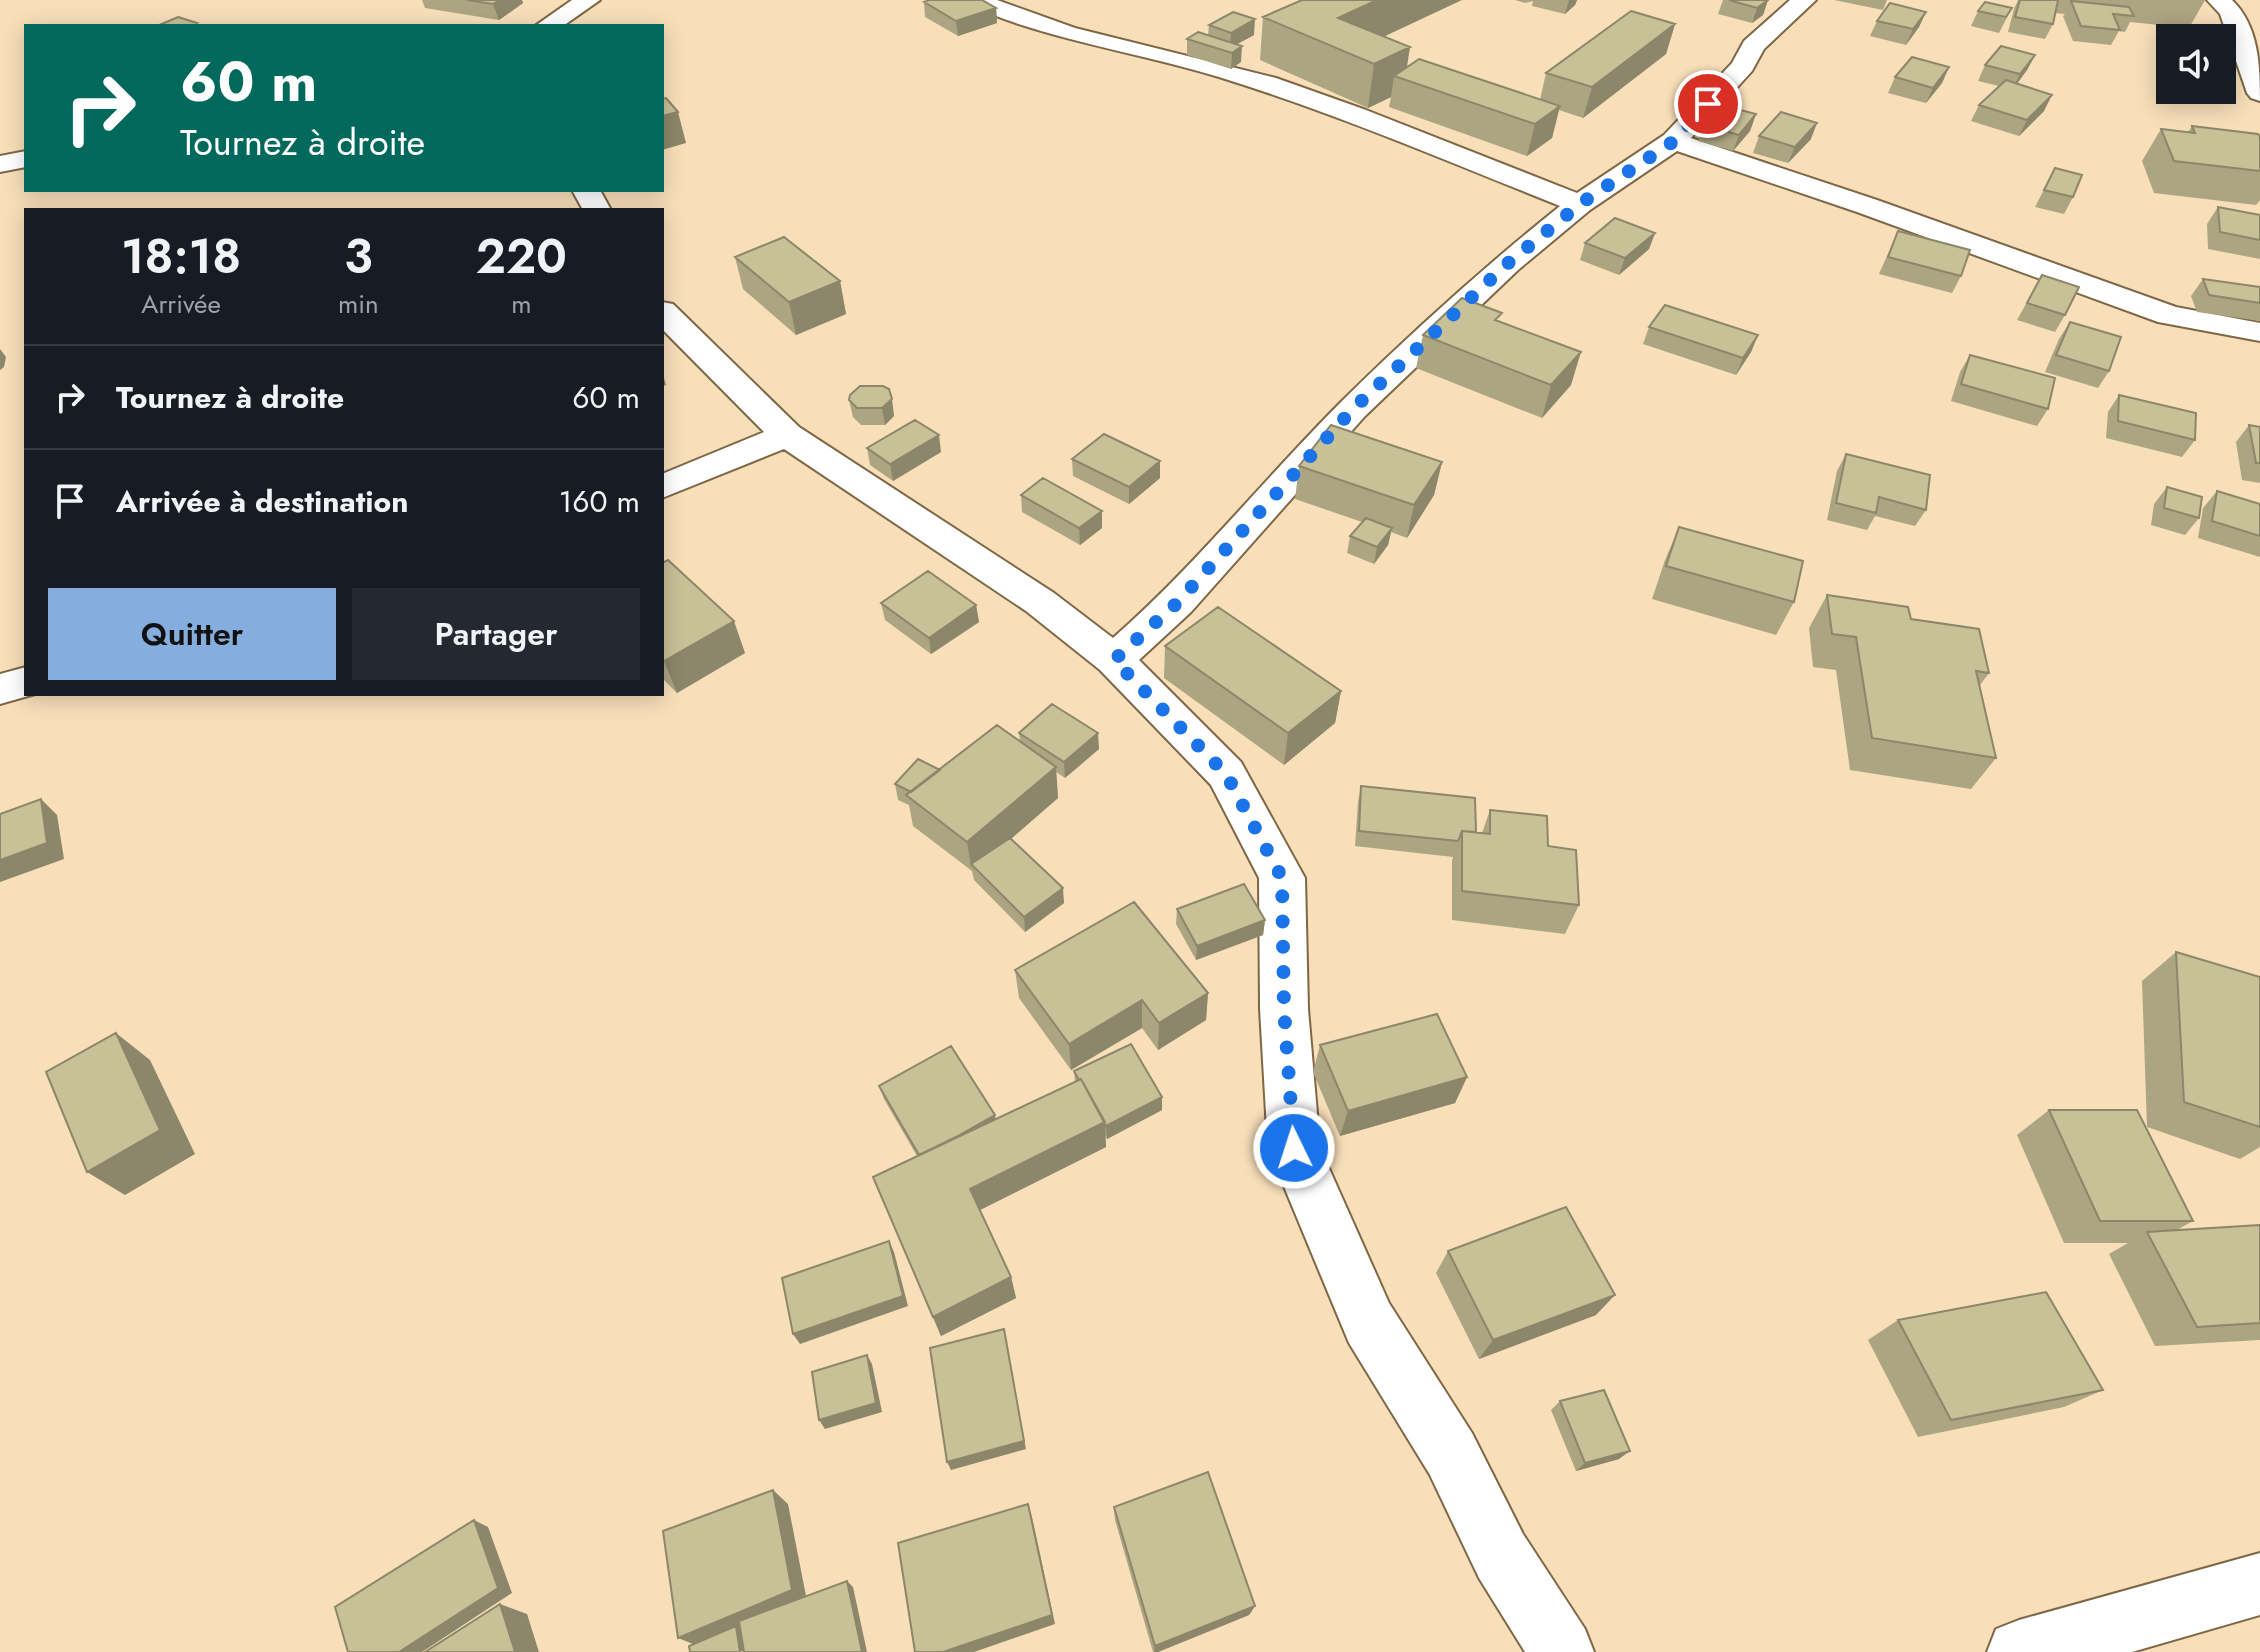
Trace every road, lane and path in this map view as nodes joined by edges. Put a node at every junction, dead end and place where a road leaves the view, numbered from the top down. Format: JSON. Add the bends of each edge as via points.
{"nodes":[{"id":1,"x":588,"y":0,"type":"edge"},
{"id":2,"x":977,"y":0,"type":"edge"},
{"id":3,"x":1804,"y":0,"type":"edge"},
{"id":4,"x":2219,"y":0,"type":"edge"},
{"id":5,"x":550,"y":24,"type":"edge"},
{"id":6,"x":2260,"y":93,"type":"edge"},
{"id":7,"x":1674,"y":141,"type":"junction"},
{"id":8,"x":24,"y":159,"type":"edge"},
{"id":9,"x":0,"y":164,"type":"edge"},
{"id":10,"x":1580,"y":204,"type":"junction"},
{"id":11,"x":664,"y":313,"type":"edge"},
{"id":12,"x":2260,"y":332,"type":"edge"},
{"id":13,"x":787,"y":435,"type":"junction"},
{"id":14,"x":664,"y":486,"type":"edge"},
{"id":15,"x":1114,"y":660,"type":"junction"},
{"id":16,"x":24,"y":683,"type":"edge"},
{"id":17,"x":0,"y":689,"type":"edge"},
{"id":18,"x":2260,"y":1584,"type":"edge"},
{"id":19,"x":1562,"y":1652,"type":"edge"},
{"id":20,"x":2019,"y":1652,"type":"edge"}],
"edges":[{"from":1,"to":5,"type":"street"},
{"from":2,"to":10,"type":"street","via":[[1049,30],[1249,80]]},
{"from":3,"to":7,"type":"street","via":[[1753,46],[1743,66]]},
{"from":4,"to":6,"type":"street","via":[[2231,12]]},
{"from":7,"to":10,"type":"street"},
{"from":7,"to":12,"type":"street","via":[[2169,315]]},
{"from":8,"to":9,"type":"street"},
{"from":10,"to":15,"type":"street","via":[[1507,264],[1353,409],[1177,603]]},
{"from":11,"to":13,"type":"street"},
{"from":13,"to":14,"type":"street"},
{"from":13,"to":15,"type":"street","via":[[1040,602]]},
{"from":15,"to":19,"type":"street","via":[[1226,774],[1282,878],[1294,1148],[1369,1323],[1451,1454],[1501,1556]]},
{"from":16,"to":17,"type":"street"},
{"from":18,"to":20,"type":"street"}]}
